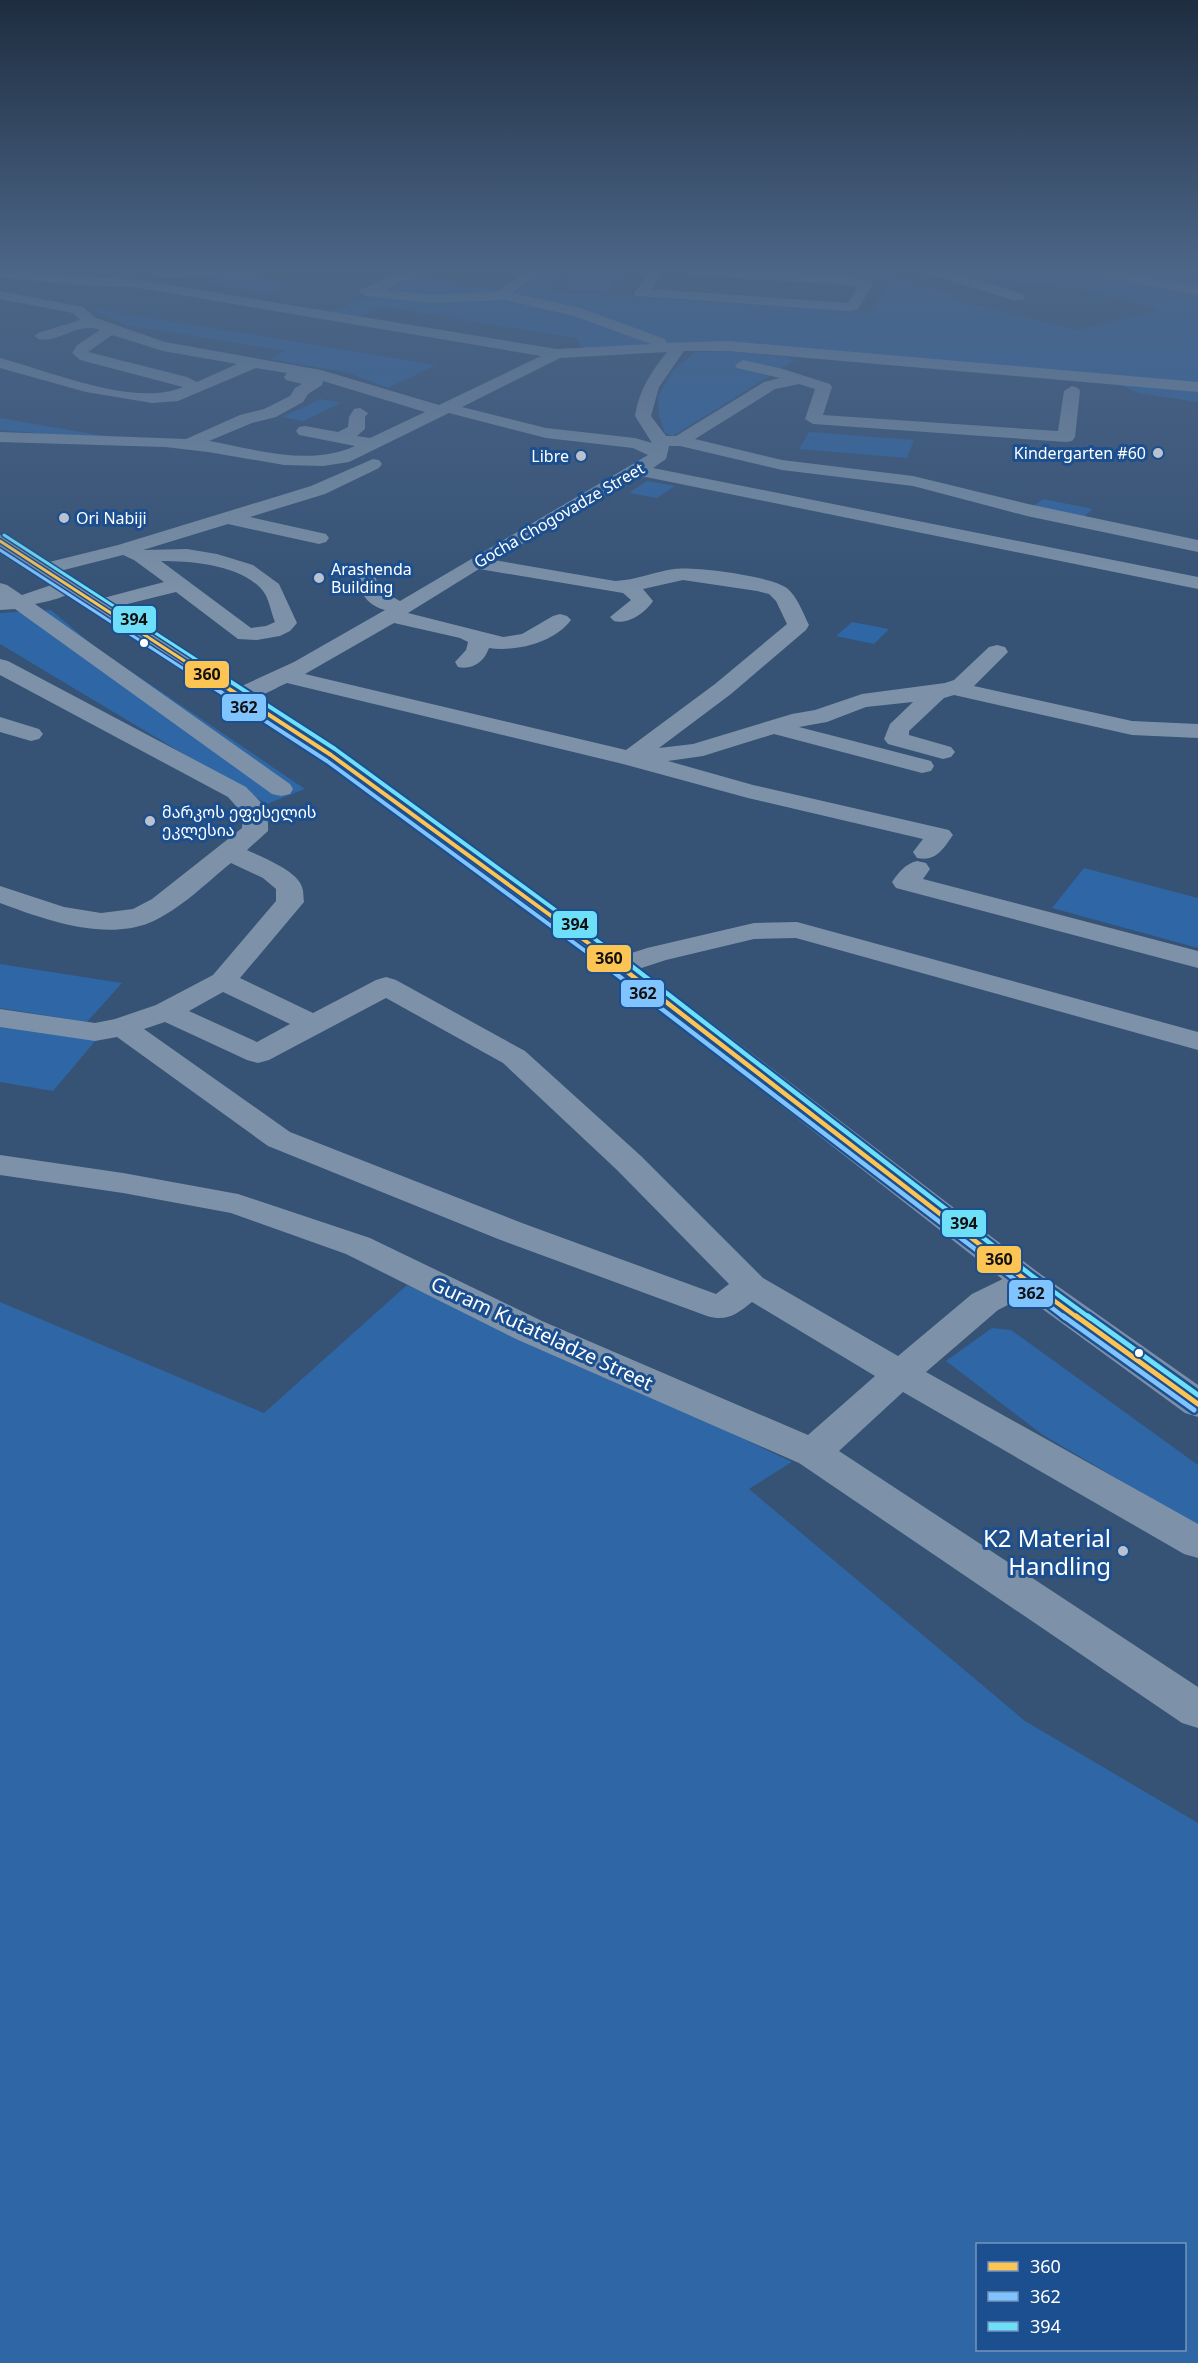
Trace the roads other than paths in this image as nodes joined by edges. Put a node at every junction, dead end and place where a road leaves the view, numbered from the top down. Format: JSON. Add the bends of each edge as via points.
{"nodes":[{"id":1,"x":58,"y":379,"type":"edge"},
{"id":2,"x":178,"y":379,"type":"edge"},
{"id":3,"x":217,"y":379,"type":"edge"},
{"id":4,"x":305,"y":379,"type":"edge"},
{"id":5,"x":334,"y":379,"type":"edge"},
{"id":6,"x":506,"y":379,"type":"edge"},
{"id":7,"x":654,"y":379,"type":"edge"},
{"id":8,"x":800,"y":379,"type":"edge"},
{"id":9,"x":801,"y":379,"type":"edge"},
{"id":10,"x":1000,"y":379,"type":"edge"},
{"id":11,"x":1070,"y":386,"type":"junction"},
{"id":12,"x":1198,"y":387,"type":"edge"},
{"id":13,"x":197,"y":388,"type":"junction"},
{"id":14,"x":469,"y":398,"type":"junction"},
{"id":15,"x":491,"y":402,"type":"dead end"},
{"id":16,"x":445,"y":409,"type":"junction"},
{"id":17,"x":360,"y":413,"type":"dead end"},
{"id":18,"x":305,"y":431,"type":"dead end"},
{"id":19,"x":0,"y":437,"type":"edge"},
{"id":20,"x":341,"y":438,"type":"junction"},
{"id":21,"x":188,"y":444,"type":"junction"},
{"id":22,"x":373,"y":444,"type":"junction"},
{"id":23,"x":667,"y":446,"type":"junction"},
{"id":24,"x":391,"y":456,"type":"dead end"},
{"id":25,"x":638,"y":470,"type":"junction"},
{"id":26,"x":228,"y":518,"type":"junction"},
{"id":27,"x":319,"y":538,"type":"dead end"},
{"id":28,"x":0,"y":541,"type":"edge"},
{"id":29,"x":1198,"y":546,"type":"edge"},
{"id":30,"x":133,"y":553,"type":"junction"},
{"id":31,"x":476,"y":563,"type":"junction"},
{"id":32,"x":44,"y":569,"type":"junction"},
{"id":33,"x":366,"y":575,"type":"dead end"},
{"id":34,"x":1198,"y":583,"type":"edge"},
{"id":35,"x":69,"y":585,"type":"junction"},
{"id":36,"x":178,"y":585,"type":"junction"},
{"id":37,"x":629,"y":587,"type":"junction"},
{"id":38,"x":6,"y":599,"type":"edge"},
{"id":39,"x":99,"y":605,"type":"junction"},
{"id":40,"x":398,"y":612,"type":"junction"},
{"id":41,"x":621,"y":617,"type":"dead end"},
{"id":42,"x":560,"y":620,"type":"dead end"},
{"id":43,"x":477,"y":639,"type":"junction"},
{"id":44,"x":997,"y":652,"type":"dead end"},
{"id":45,"x":466,"y":662,"type":"dead end"},
{"id":46,"x":0,"y":666,"type":"edge"},
{"id":47,"x":287,"y":676,"type":"junction"},
{"id":48,"x":944,"y":690,"type":"junction"},
{"id":49,"x":241,"y":695,"type":"junction"},
{"id":50,"x":0,"y":724,"type":"edge"},
{"id":51,"x":772,"y":727,"type":"junction"},
{"id":52,"x":1198,"y":731,"type":"edge"},
{"id":53,"x":31,"y":734,"type":"dead end"},
{"id":54,"x":630,"y":758,"type":"junction"},
{"id":55,"x":281,"y":789,"type":"dead end"},
{"id":56,"x":230,"y":852,"type":"junction"},
{"id":57,"x":0,"y":894,"type":"edge"},
{"id":58,"x":1198,"y":960,"type":"edge"},
{"id":59,"x":620,"y":966,"type":"junction"},
{"id":60,"x":223,"y":981,"type":"junction"},
{"id":61,"x":166,"y":1011,"type":"junction"},
{"id":62,"x":0,"y":1018,"type":"edge"},
{"id":63,"x":313,"y":1024,"type":"junction"},
{"id":64,"x":122,"y":1027,"type":"junction"},
{"id":65,"x":1198,"y":1041,"type":"edge"},
{"id":66,"x":0,"y":1165,"type":"edge"},
{"id":67,"x":1027,"y":1281,"type":"junction"},
{"id":68,"x":751,"y":1286,"type":"junction"},
{"id":69,"x":900,"y":1374,"type":"junction"},
{"id":70,"x":1194,"y":1396,"type":"edge"},
{"id":71,"x":813,"y":1453,"type":"junction"},
{"id":72,"x":1198,"y":1543,"type":"edge"},
{"id":73,"x":1198,"y":1710,"type":"edge"}],
"edges":[{"from":1,"to":13,"type":"street","via":[[138,398],[172,398]]},
{"from":2,"to":13,"type":"street"},
{"from":3,"to":13,"type":"street"},
{"from":4,"to":21,"type":"street","via":[[316,382],[297,399]]},
{"from":5,"to":16,"type":"street"},
{"from":6,"to":14,"type":"street"},
{"from":7,"to":23,"type":"street","name":"Gocha Chogovadze Street","via":[[643,416]]},
{"from":8,"to":23,"type":"street","via":[[770,385]]},
{"from":9,"to":11,"type":"street","via":[[824,387],[813,419],[1066,437]]},
{"from":10,"to":11,"type":"street"},
{"from":11,"to":12,"type":"street"},
{"from":14,"to":15,"type":"street"},
{"from":14,"to":16,"type":"street"},
{"from":16,"to":22,"type":"street"},
{"from":16,"to":23,"type":"street","via":[[546,433]]},
{"from":17,"to":20,"type":"street","via":[[356,429]]},
{"from":18,"to":20,"type":"street"},
{"from":19,"to":21,"type":"street"},
{"from":20,"to":22,"type":"street"},
{"from":21,"to":22,"type":"street","via":[[318,462],[343,458]]},
{"from":23,"to":25,"type":"street","name":"Gocha Chogovadze Street"},
{"from":23,"to":29,"type":"street","via":[[913,481]]},
{"from":24,"to":26,"type":"street","via":[[318,490]]},
{"from":25,"to":31,"type":"street","name":"Gocha Chogovadze Street"},
{"from":25,"to":34,"type":"street"},
{"from":26,"to":27,"type":"street"},
{"from":26,"to":30,"type":"street"},
{"from":28,"to":32,"type":"main road"},
{"from":30,"to":32,"type":"street"},
{"from":30,"to":36,"type":"street"},
{"from":30,"to":36,"type":"street","via":[[187,555],[246,569],[272,588],[286,623],[265,634],[246,634]]},
{"from":31,"to":37,"type":"street","via":[[557,579]]},
{"from":31,"to":40,"type":"street","name":"Gocha Chogovadze Street"},
{"from":32,"to":35,"type":"main road"},
{"from":33,"to":40,"type":"street","via":[[371,593]]},
{"from":35,"to":38,"type":"street"},
{"from":35,"to":39,"type":"main road"},
{"from":36,"to":39,"type":"street"},
{"from":37,"to":41,"type":"street","via":[[643,601]]},
{"from":37,"to":54,"type":"street","via":[[683,574],[776,589],[798,625],[723,689]]},
{"from":38,"to":55,"type":"street"},
{"from":39,"to":49,"type":"main road"},
{"from":40,"to":43,"type":"street"},
{"from":40,"to":47,"type":"street","name":"Gocha Chogovadze Street"},
{"from":42,"to":43,"type":"street","via":[[526,642],[500,644]]},
{"from":43,"to":45,"type":"street","via":[[476,653]]},
{"from":44,"to":48,"type":"street","via":[[962,685]]},
{"from":46,"to":56,"type":"street","via":[[237,792],[256,813],[255,831]]},
{"from":47,"to":49,"type":"street","name":"Gocha Chogovadze Street"},
{"from":47,"to":54,"type":"street"},
{"from":48,"to":51,"type":"street","via":[[862,701],[819,717]]},
{"from":48,"to":51,"type":"street","via":[[895,735],[896,740],[937,760]]},
{"from":48,"to":52,"type":"street","via":[[1131,728]]},
{"from":49,"to":59,"type":"main road","via":[[331,755]]},
{"from":50,"to":53,"type":"street"},
{"from":51,"to":54,"type":"street","via":[[695,751]]},
{"from":54,"to":58,"type":"street","via":[[748,791],[940,835],[905,882]]},
{"from":56,"to":57,"type":"street","via":[[162,905],[139,917],[101,921],[59,915]]},
{"from":56,"to":60,"type":"street","via":[[272,872],[289,886],[290,902]]},
{"from":59,"to":65,"type":"street","via":[[754,931],[797,930]]},
{"from":59,"to":67,"type":"main road"},
{"from":60,"to":61,"type":"street"},
{"from":60,"to":63,"type":"street"},
{"from":61,"to":63,"type":"street","via":[[258,1054]]},
{"from":61,"to":64,"type":"street"},
{"from":62,"to":64,"type":"street","via":[[96,1032]]},
{"from":63,"to":68,"type":"street","via":[[386,986],[514,1058],[629,1163]]},
{"from":64,"to":68,"type":"street","via":[[279,1139],[510,1231],[720,1308]]},
{"from":66,"to":71,"type":"street","name":"Guram Kutateladze Street","via":[[238,1204],[347,1242],[529,1330]]},
{"from":67,"to":69,"type":"street","via":[[990,1299]]},
{"from":67,"to":70,"type":"main road"},
{"from":68,"to":69,"type":"street"},
{"from":69,"to":71,"type":"street"},
{"from":69,"to":72,"type":"street"},
{"from":71,"to":73,"type":"street","name":"Guram Kutateladze Street"}]}
